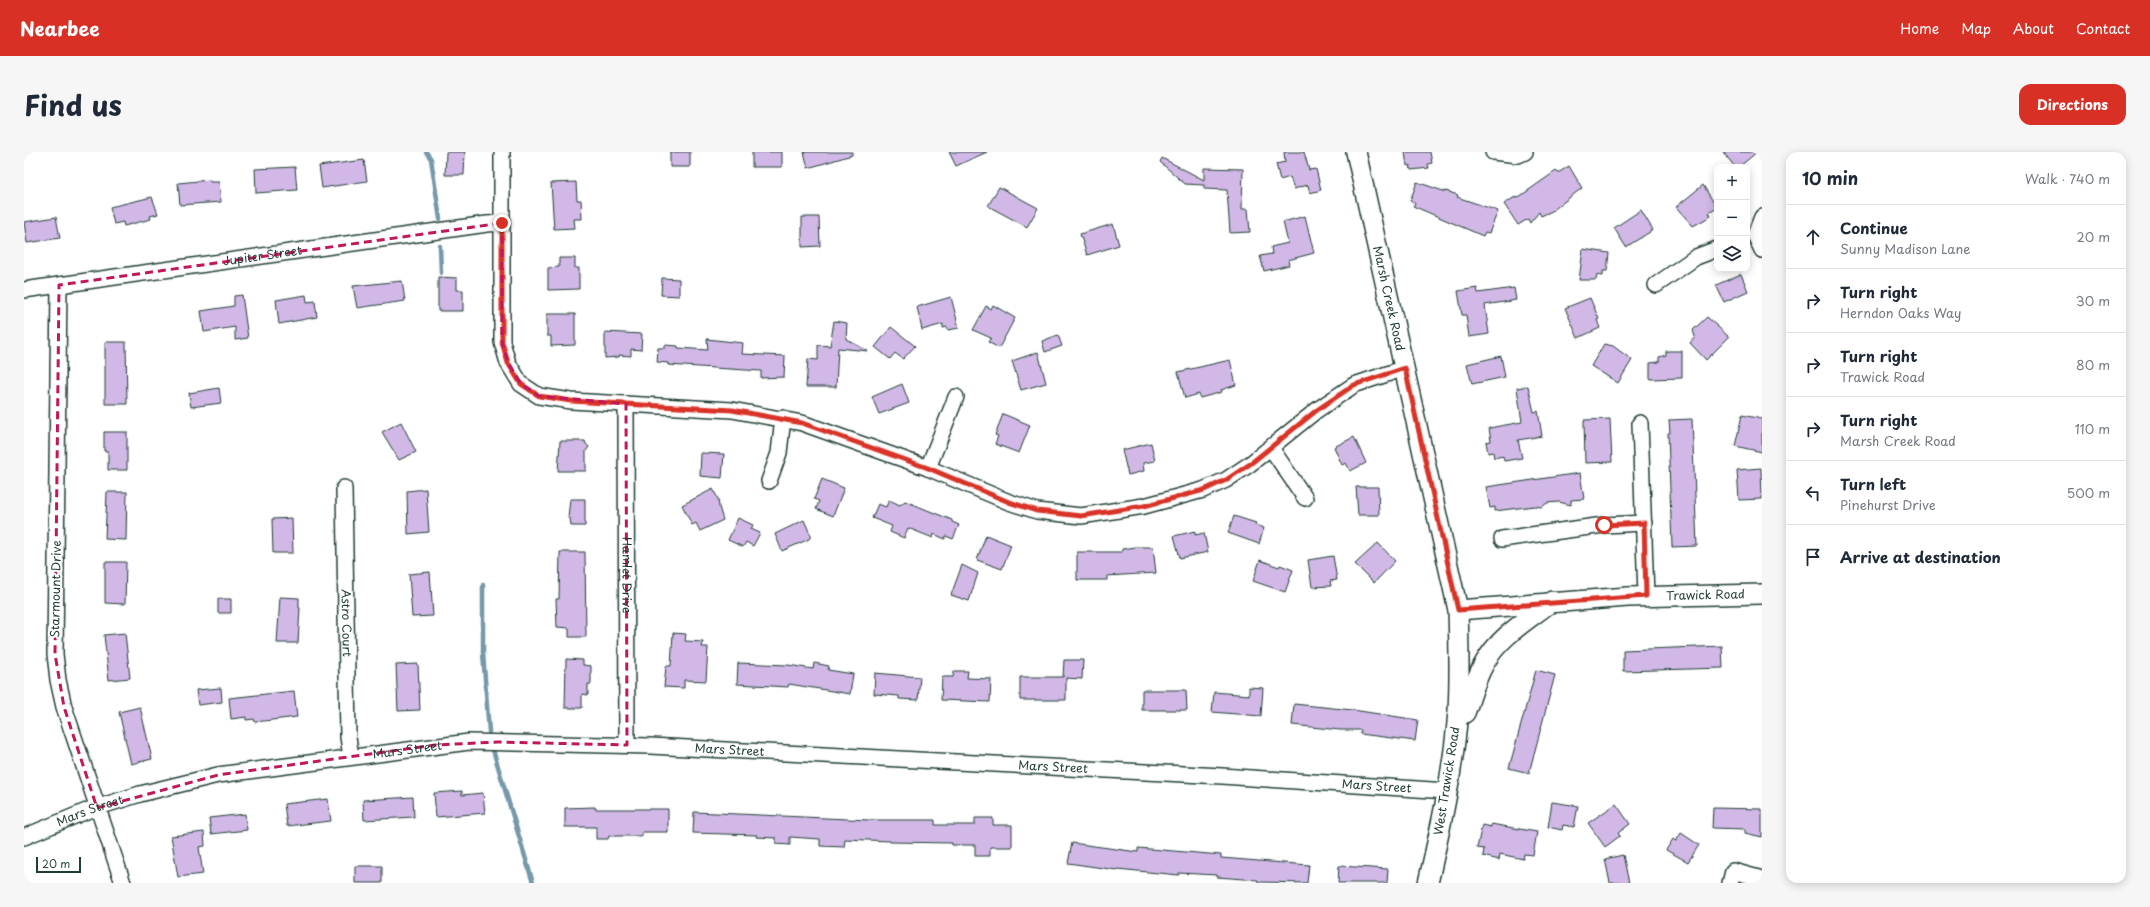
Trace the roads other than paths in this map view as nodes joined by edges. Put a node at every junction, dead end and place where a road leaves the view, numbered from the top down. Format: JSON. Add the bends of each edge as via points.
{"nodes":[{"id":1,"x":502,"y":152,"type":"edge"},
{"id":2,"x":1356,"y":152,"type":"edge"},
{"id":3,"x":1493,"y":152,"type":"edge"},
{"id":4,"x":1525,"y":152,"type":"edge"},
{"id":5,"x":1762,"y":217,"type":"edge"},
{"id":6,"x":502,"y":223,"type":"junction"},
{"id":7,"x":1751,"y":237,"type":"edge"},
{"id":8,"x":1714,"y":250,"type":"edge"},
{"id":9,"x":1762,"y":250,"type":"edge"},
{"id":10,"x":59,"y":284,"type":"junction"},
{"id":11,"x":1656,"y":285,"type":"dead end"},
{"id":12,"x":24,"y":290,"type":"edge"},
{"id":13,"x":1405,"y":368,"type":"junction"},
{"id":14,"x":956,"y":397,"type":"dead end"},
{"id":15,"x":626,"y":404,"type":"junction"},
{"id":16,"x":783,"y":418,"type":"junction"},
{"id":17,"x":1640,"y":423,"type":"dead end"},
{"id":18,"x":1271,"y":448,"type":"junction"},
{"id":19,"x":928,"y":468,"type":"junction"},
{"id":20,"x":769,"y":480,"type":"dead end"},
{"id":21,"x":344,"y":488,"type":"dead end"},
{"id":22,"x":1305,"y":498,"type":"dead end"},
{"id":23,"x":1644,"y":523,"type":"junction"},
{"id":24,"x":1502,"y":539,"type":"dead end"},
{"id":25,"x":1762,"y":594,"type":"edge"},
{"id":26,"x":1646,"y":596,"type":"junction"},
{"id":27,"x":1552,"y":602,"type":"junction"},
{"id":28,"x":1458,"y":610,"type":"junction"},
{"id":29,"x":1456,"y":739,"type":"junction"},
{"id":30,"x":627,"y":745,"type":"junction"},
{"id":31,"x":351,"y":757,"type":"junction"},
{"id":32,"x":1447,"y":791,"type":"junction"},
{"id":33,"x":97,"y":808,"type":"junction"},
{"id":34,"x":24,"y":837,"type":"edge"},
{"id":35,"x":1762,"y":879,"type":"edge"},
{"id":36,"x":123,"y":883,"type":"edge"},
{"id":37,"x":1428,"y":883,"type":"edge"},
{"id":38,"x":1730,"y":883,"type":"edge"}],
"edges":[{"from":1,"to":6,"type":"street"},
{"from":2,"to":13,"type":"street","name":"Marsh Creek Road"},
{"from":3,"to":4,"type":"street","via":[[1518,155]]},
{"from":5,"to":7,"type":"street"},
{"from":6,"to":10,"type":"street","name":"Jupiter Street"},
{"from":6,"to":15,"type":"street","via":[[502,342],[508,363],[521,384],[539,396],[571,401]]},
{"from":7,"to":9,"type":"street"},
{"from":8,"to":11,"type":"street","via":[[1696,257]]},
{"from":10,"to":12,"type":"street","name":"Jupiter Street"},
{"from":10,"to":33,"type":"street","name":"Starmount Drive","via":[[55,654],[64,707]]},
{"from":13,"to":18,"type":"street","via":[[1354,385],[1317,410]]},
{"from":13,"to":28,"type":"street","name":"Marsh Creek Road"},
{"from":14,"to":19,"type":"street"},
{"from":15,"to":16,"type":"street","via":[[732,410]]},
{"from":15,"to":30,"type":"street","name":"Hamlet Drive"},
{"from":16,"to":19,"type":"street"},
{"from":16,"to":20,"type":"street","via":[[779,452]]},
{"from":17,"to":23,"type":"street"},
{"from":18,"to":19,"type":"street","via":[[1226,480],[1204,490],[1137,508],[1081,516],[1037,511]]},
{"from":18,"to":22,"type":"street"},
{"from":21,"to":31,"type":"street","name":"Astro Court","via":[[348,737]]},
{"from":23,"to":24,"type":"street","via":[[1604,525]]},
{"from":23,"to":26,"type":"street"},
{"from":25,"to":26,"type":"street","name":"Trawick Road"},
{"from":26,"to":27,"type":"street","name":"Trawick Road"},
{"from":27,"to":28,"type":"street","name":"Trawick Road"},
{"from":27,"to":29,"type":"street","via":[[1518,626],[1492,652],[1470,694]]},
{"from":28,"to":29,"type":"street","name":"West Trawick Road","via":[[1459,679]]},
{"from":29,"to":32,"type":"street","name":"West Trawick Road"},
{"from":30,"to":31,"type":"street","name":"Mars Street","via":[[469,742]]},
{"from":30,"to":32,"type":"street","name":"Mars Street","via":[[1237,776]]},
{"from":31,"to":33,"type":"street","name":"Mars Street","via":[[218,775],[176,784]]},
{"from":32,"to":37,"type":"street","name":"West Trawick Road"},
{"from":33,"to":34,"type":"street","name":"Mars Street"},
{"from":33,"to":36,"type":"street","name":"Starmount Drive"},
{"from":35,"to":38,"type":"street","via":[[1733,871]]}]}
